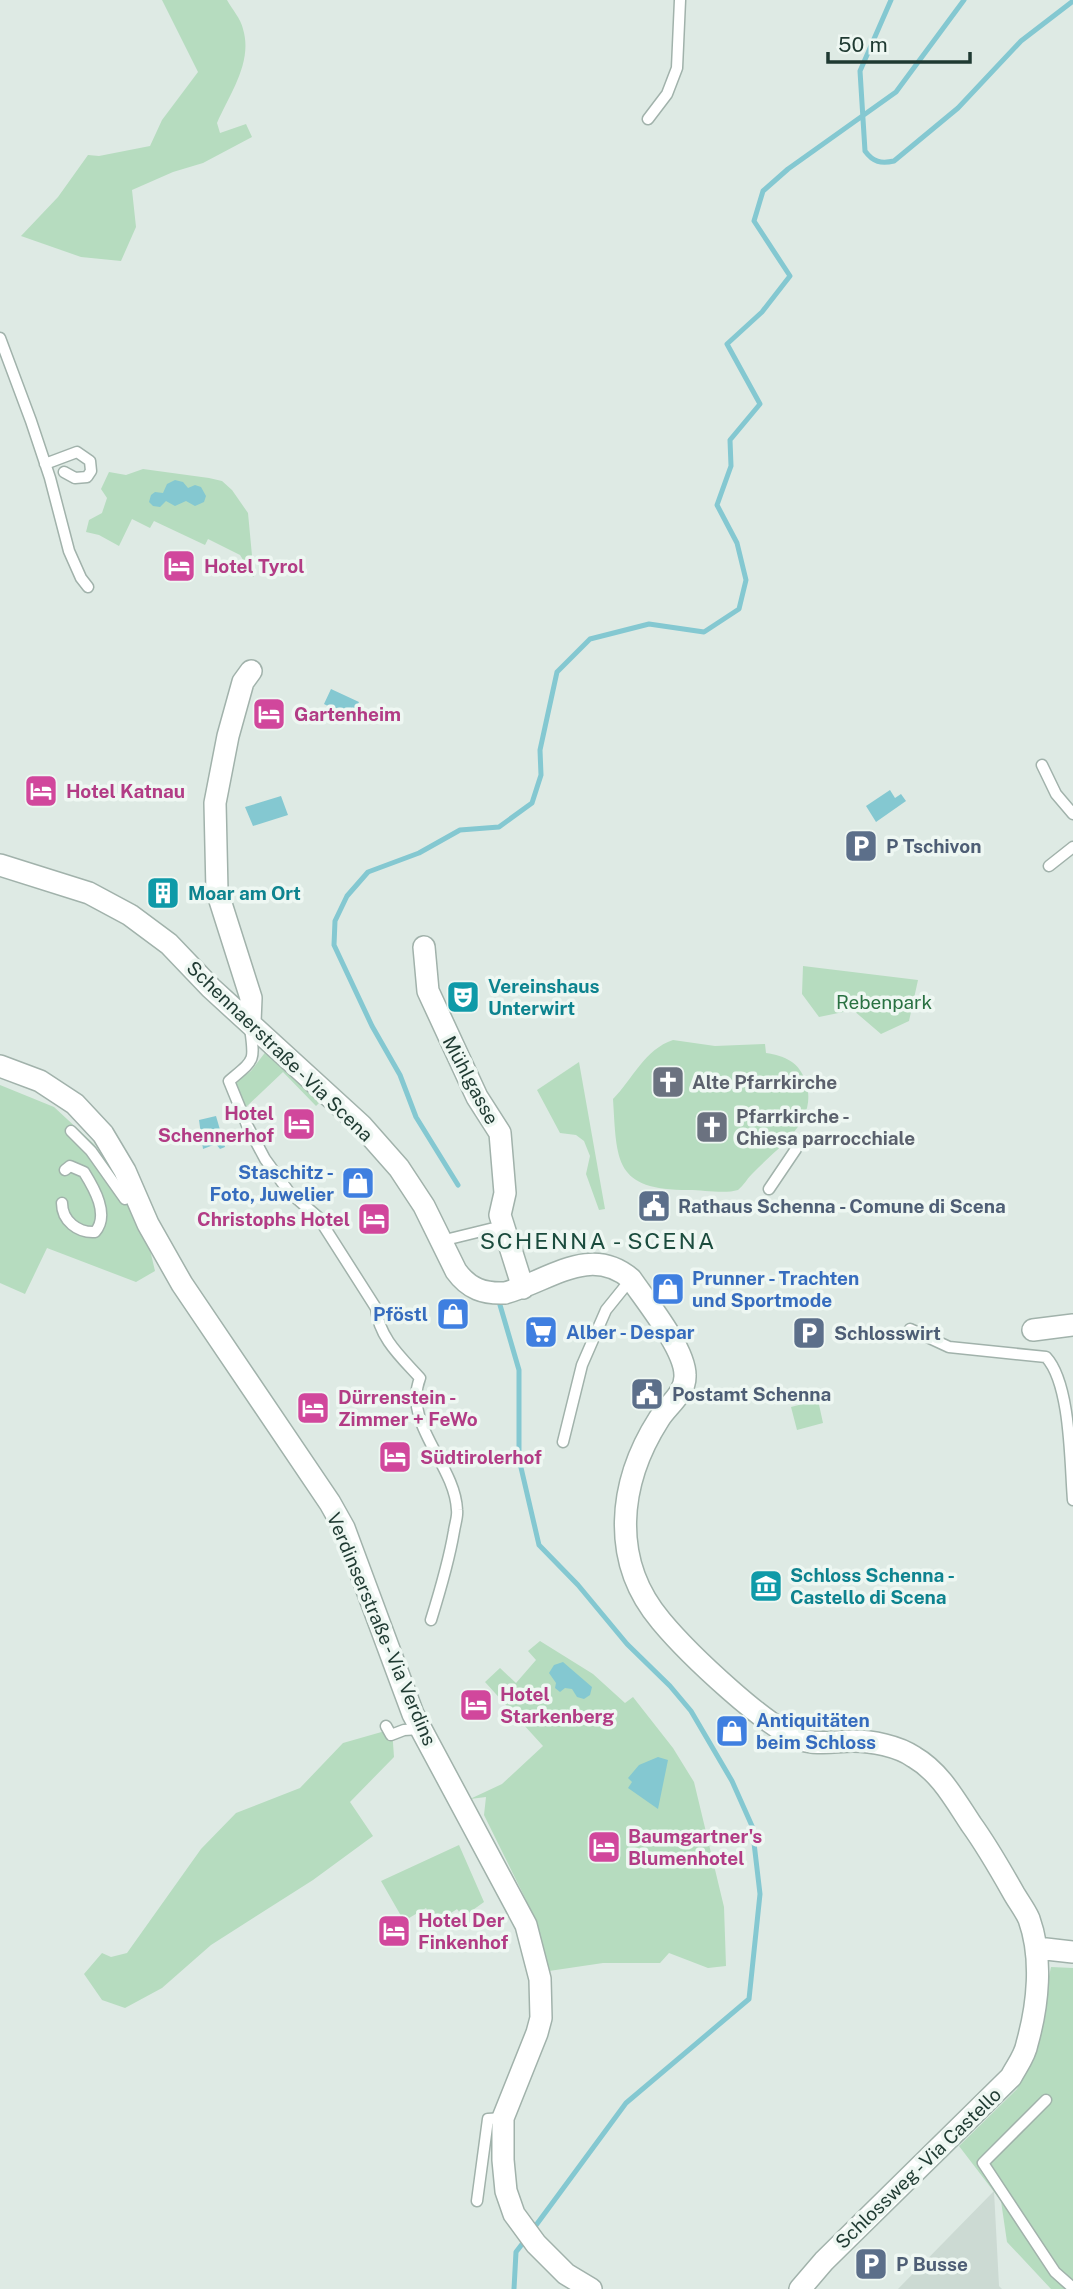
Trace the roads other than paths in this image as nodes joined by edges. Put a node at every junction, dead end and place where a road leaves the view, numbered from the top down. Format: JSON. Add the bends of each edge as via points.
{"nodes":[{"id":1,"x":680,"y":0,"type":"edge"},
{"id":2,"x":648,"y":119,"type":"dead end"},
{"id":3,"x":0,"y":338,"type":"edge"},
{"id":4,"x":45,"y":464,"type":"junction"},
{"id":5,"x":64,"y":472,"type":"dead end"},
{"id":6,"x":88,"y":587,"type":"dead end"},
{"id":7,"x":251,"y":671,"type":"dead end"},
{"id":8,"x":1042,"y":765,"type":"dead end"},
{"id":9,"x":1073,"y":814,"type":"edge"},
{"id":10,"x":1073,"y":847,"type":"edge"},
{"id":11,"x":0,"y":865,"type":"edge"},
{"id":12,"x":1049,"y":866,"type":"dead end"},
{"id":13,"x":424,"y":947,"type":"dead end"},
{"id":14,"x":250,"y":1022,"type":"junction"},
{"id":15,"x":0,"y":1066,"type":"edge"},
{"id":16,"x":71,"y":1131,"type":"dead end"},
{"id":17,"x":796,"y":1149,"type":"dead end"},
{"id":18,"x":65,"y":1170,"type":"dead end"},
{"id":19,"x":769,"y":1189,"type":"dead end"},
{"id":20,"x":125,"y":1199,"type":"dead end"},
{"id":21,"x":62,"y":1203,"type":"dead end"},
{"id":22,"x":501,"y":1220,"type":"junction"},
{"id":23,"x":441,"y":1241,"type":"junction"},
{"id":24,"x":631,"y":1279,"type":"junction"},
{"id":25,"x":514,"y":1290,"type":"junction"},
{"id":26,"x":1073,"y":1325,"type":"edge"},
{"id":27,"x":910,"y":1329,"type":"dead end"},
{"id":28,"x":1033,"y":1330,"type":"dead end"},
{"id":29,"x":563,"y":1442,"type":"dead end"},
{"id":30,"x":1073,"y":1500,"type":"edge"},
{"id":31,"x":431,"y":1620,"type":"dead end"},
{"id":32,"x":386,"y":1726,"type":"dead end"},
{"id":33,"x":420,"y":1729,"type":"junction"},
{"id":34,"x":1037,"y":1948,"type":"junction"},
{"id":35,"x":1073,"y":1952,"type":"edge"},
{"id":36,"x":1046,"y":2101,"type":"dead end"},
{"id":37,"x":503,"y":2118,"type":"junction"},
{"id":38,"x":477,"y":2201,"type":"dead end"},
{"id":39,"x":1073,"y":2288,"type":"edge"},
{"id":40,"x":591,"y":2289,"type":"edge"},
{"id":41,"x":800,"y":2289,"type":"edge"}],
"edges":[{"from":1,"to":2,"type":"lane","via":[[677,68],[667,94]]},
{"from":3,"to":4,"type":"lane"},
{"from":4,"to":5,"type":"lane","via":[[77,452],[90,461],[87,477],[75,478]]},
{"from":4,"to":6,"type":"lane","via":[[69,551]]},
{"from":7,"to":14,"type":"street","via":[[243,682],[228,736],[215,803],[217,891],[251,998]]},
{"from":8,"to":9,"type":"lane","via":[[1056,794]]},
{"from":10,"to":12,"type":"lane"},
{"from":11,"to":14,"type":"street","name":"Schennaerstraße - Via Scena","via":[[89,893],[130,915],[169,944]]},
{"from":13,"to":22,"type":"street","name":"Mühlgasse","via":[[428,991],[477,1097],[500,1133],[505,1193]]},
{"from":14,"to":23,"type":"street","name":"Schennaerstraße - Via Scena","via":[[361,1125],[399,1168]]},
{"from":14,"to":31,"type":"lane","via":[[254,1056],[229,1081],[247,1125],[289,1192],[318,1217],[342,1252],[376,1308],[384,1336],[420,1378],[415,1407],[448,1477],[457,1510]]},
{"from":15,"to":33,"type":"street","name":"Verdinserstraße - Via Verdins","via":[[40,1081],[75,1104],[103,1134],[182,1284],[337,1514]]},
{"from":16,"to":20,"type":"lane"},
{"from":17,"to":19,"type":"lane"},
{"from":18,"to":21,"type":"lane","via":[[76,1167],[89,1179],[102,1214],[101,1225],[95,1232],[75,1227],[67,1220]]},
{"from":22,"to":23,"type":"lane","via":[[494,1228]]},
{"from":22,"to":25,"type":"street","name":"Mühlgasse"},
{"from":23,"to":25,"type":"street","name":"Schennaerstraße - Via Scena","via":[[469,1285],[484,1292]]},
{"from":24,"to":25,"type":"street","via":[[621,1270],[588,1263]]},
{"from":24,"to":29,"type":"lane","via":[[606,1310],[582,1365]]},
{"from":24,"to":34,"type":"street","name":"Schlossweg - Via Castello","via":[[685,1367],[682,1389],[648,1440],[628,1500],[625,1545],[645,1601],[705,1666],[784,1732],[823,1744],[854,1741],[889,1746],[930,1767],[986,1846],[1028,1917]]},
{"from":26,"to":28,"type":"street"},
{"from":27,"to":30,"type":"lane","via":[[949,1347],[1046,1357],[1064,1399]]},
{"from":32,"to":33,"type":"lane","via":[[391,1735]]},
{"from":33,"to":37,"type":"street","name":"Verdinserstraße - Via Verdins","via":[[526,1925],[540,1979],[541,2018]]},
{"from":34,"to":35,"type":"street"},
{"from":34,"to":41,"type":"street","name":"Schlossweg - Via Castello","via":[[1027,2047],[1011,2077]]},
{"from":36,"to":39,"type":"lane","via":[[983,2163],[1055,2272]]},
{"from":37,"to":38,"type":"lane","via":[[488,2119]]},
{"from":37,"to":40,"type":"street","name":"Verdinserstraße - Via Verdins","via":[[506,2191],[514,2214],[566,2274]]}]}
